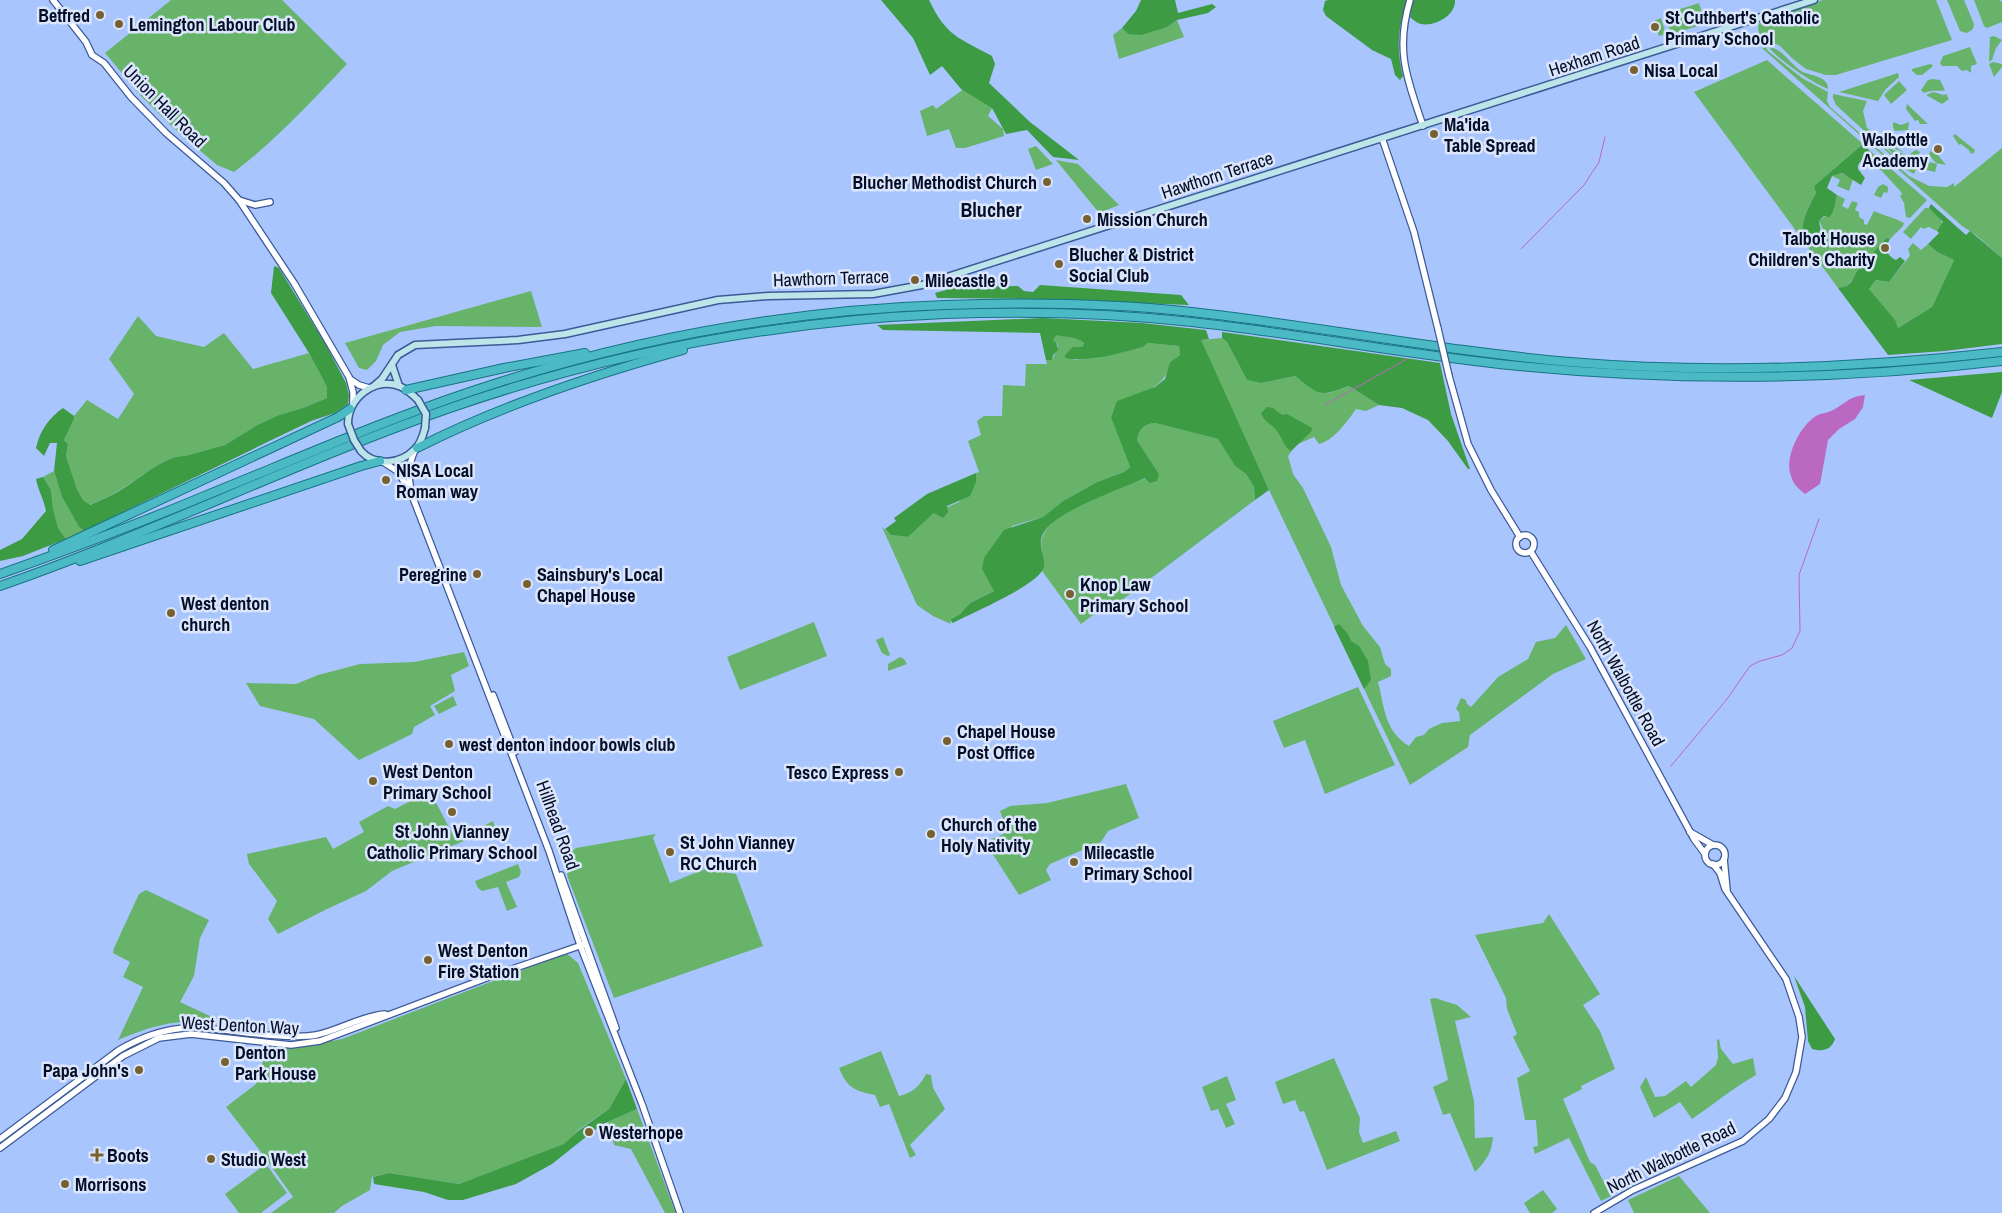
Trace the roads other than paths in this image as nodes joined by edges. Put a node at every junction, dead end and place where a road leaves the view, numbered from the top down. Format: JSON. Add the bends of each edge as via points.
{"nodes":[{"id":1,"x":53,"y":0,"type":"edge"},
{"id":2,"x":1410,"y":0,"type":"edge"},
{"id":3,"x":1814,"y":0,"type":"edge"},
{"id":4,"x":1423,"y":126,"type":"junction"},
{"id":5,"x":1382,"y":138,"type":"junction"},
{"id":6,"x":239,"y":200,"type":"junction"},
{"id":7,"x":270,"y":202,"type":"dead end"},
{"id":8,"x":729,"y":338,"type":"junction"},
{"id":9,"x":657,"y":341,"type":"junction"},
{"id":10,"x":2002,"y":352,"type":"edge"},
{"id":11,"x":2002,"y":361,"type":"edge"},
{"id":12,"x":392,"y":365,"type":"junction"},
{"id":13,"x":349,"y":377,"type":"junction"},
{"id":14,"x":372,"y":387,"type":"junction"},
{"id":15,"x":402,"y":388,"type":"junction"},
{"id":16,"x":352,"y":407,"type":"junction"},
{"id":17,"x":416,"y":449,"type":"junction"},
{"id":18,"x":381,"y":462,"type":"junction"},
{"id":19,"x":413,"y":498,"type":"junction"},
{"id":20,"x":1520,"y":537,"type":"junction"},
{"id":21,"x":1531,"y":552,"type":"junction"},
{"id":22,"x":57,"y":566,"type":"junction"},
{"id":23,"x":0,"y":573,"type":"edge"},
{"id":24,"x":0,"y":586,"type":"edge"},
{"id":25,"x":1690,"y":832,"type":"junction"},
{"id":26,"x":1713,"y":845,"type":"junction"},
{"id":27,"x":1705,"y":854,"type":"junction"},
{"id":28,"x":1724,"y":859,"type":"junction"},
{"id":29,"x":1713,"y":864,"type":"junction"},
{"id":30,"x":1727,"y":890,"type":"junction"},
{"id":31,"x":583,"y":944,"type":"junction"},
{"id":32,"x":388,"y":1014,"type":"junction"},
{"id":33,"x":224,"y":1030,"type":"junction"},
{"id":34,"x":223,"y":1037,"type":"junction"},
{"id":35,"x":0,"y":1139,"type":"edge"},
{"id":36,"x":0,"y":1148,"type":"edge"},
{"id":37,"x":680,"y":1213,"type":"edge"},
{"id":38,"x":1594,"y":1213,"type":"edge"}],
"edges":[{"from":1,"to":6,"type":"street","name":"Union Hall Road","via":[[86,42],[92,55],[104,63],[131,97]]},
{"from":2,"to":4,"type":"street","via":[[1404,25],[1404,65]]},
{"from":3,"to":4,"type":"main road","name":"Hexham Road"},
{"from":4,"to":5,"type":"main road","name":"Hexham Road"},
{"from":5,"to":12,"type":"main road","name":"Hawthorn Terrace","via":[[897,291],[849,296],[718,300],[565,334],[518,340],[415,345],[398,354]]},
{"from":5,"to":20,"type":"street","name":"North Walbottle Road","bridge":true,"via":[[1414,232],[1468,444]]},
{"from":6,"to":7,"type":"street","via":[[256,204]]},
{"from":6,"to":13,"type":"street","name":"Union Hall Road"},
{"from":8,"to":11,"type":"highway","via":[[880,318],[1041,313],[1189,321],[1463,360],[1626,375],[1820,376]]},
{"from":8,"to":17,"type":"highway","via":[[606,371],[499,410]]},
{"from":8,"to":22,"type":"highway","via":[[660,350],[500,392],[362,441]]},
{"from":9,"to":10,"type":"highway","via":[[829,313],[943,305],[1040,304],[1189,312],[1575,363],[1722,368],[1812,367]]},
{"from":9,"to":15,"type":"highway"},
{"from":9,"to":23,"type":"highway","via":[[550,367],[444,401],[357,433],[103,537]]},
{"from":12,"to":14,"type":"main road","name":"Hawthorn Terrace"},
{"from":12,"to":15,"type":"main road"},
{"from":13,"to":14,"type":"street","via":[[355,383]]},
{"from":13,"to":16,"type":"street"},
{"from":14,"to":15,"type":"main road","via":[[386,384]]},
{"from":14,"to":16,"type":"main road","via":[[360,395]]},
{"from":15,"to":17,"type":"main road","bridge":true,"via":[[418,400],[426,414],[426,428]]},
{"from":16,"to":18,"type":"main road","bridge":true,"via":[[348,424],[354,440],[361,451]]},
{"from":16,"to":23,"type":"highway","via":[[338,418],[94,533]]},
{"from":17,"to":18,"type":"main road","via":[[397,461]]},
{"from":17,"to":19,"type":"street","name":"Hillhead Road","via":[[408,467]]},
{"from":18,"to":19,"type":"street","name":"Hillhead Road","via":[[397,471]]},
{"from":18,"to":22,"type":"highway","via":[[88,559]]},
{"from":19,"to":31,"type":"street","name":"Hillhead Road"},
{"from":20,"to":21,"type":"street","name":"North Walbottle Road","via":[[1532,538],[1534,546]]},
{"from":20,"to":21,"type":"street","name":"North Walbottle Road","via":[[1516,543],[1518,550]]},
{"from":21,"to":25,"type":"street","name":"North Walbottle Road","via":[[1590,647]]},
{"from":22,"to":24,"type":"highway"},
{"from":25,"to":26,"type":"street"},
{"from":25,"to":27,"type":"street","name":"North Walbottle Road"},
{"from":26,"to":27,"type":"street"},
{"from":26,"to":28,"type":"street","via":[[1724,850]]},
{"from":27,"to":29,"type":"street","name":"North Walbottle Road","via":[[1707,861]]},
{"from":28,"to":29,"type":"street"},
{"from":28,"to":30,"type":"street","name":"North Walbottle Road"},
{"from":29,"to":30,"type":"street","name":"North Walbottle Road"},
{"from":30,"to":38,"type":"street","name":"North Walbottle Road","via":[[1792,992],[1802,1037],[1796,1072],[1785,1098],[1769,1119],[1742,1141],[1633,1190]]},
{"from":31,"to":32,"type":"street","name":"West Denton Way"},
{"from":31,"to":37,"type":"street","name":"Hillhead Road","via":[[614,1019]]},
{"from":32,"to":33,"type":"street","name":"West Denton Way","via":[[316,1035],[294,1037]]},
{"from":32,"to":34,"type":"street","name":"West Denton Way","via":[[311,1043],[291,1045]]},
{"from":33,"to":34,"type":"street"},
{"from":33,"to":35,"type":"street","name":"West Denton Way","via":[[172,1029],[137,1040],[96,1066]]},
{"from":34,"to":36,"type":"street","name":"West Denton Way","via":[[182,1034],[140,1046]]}]}
